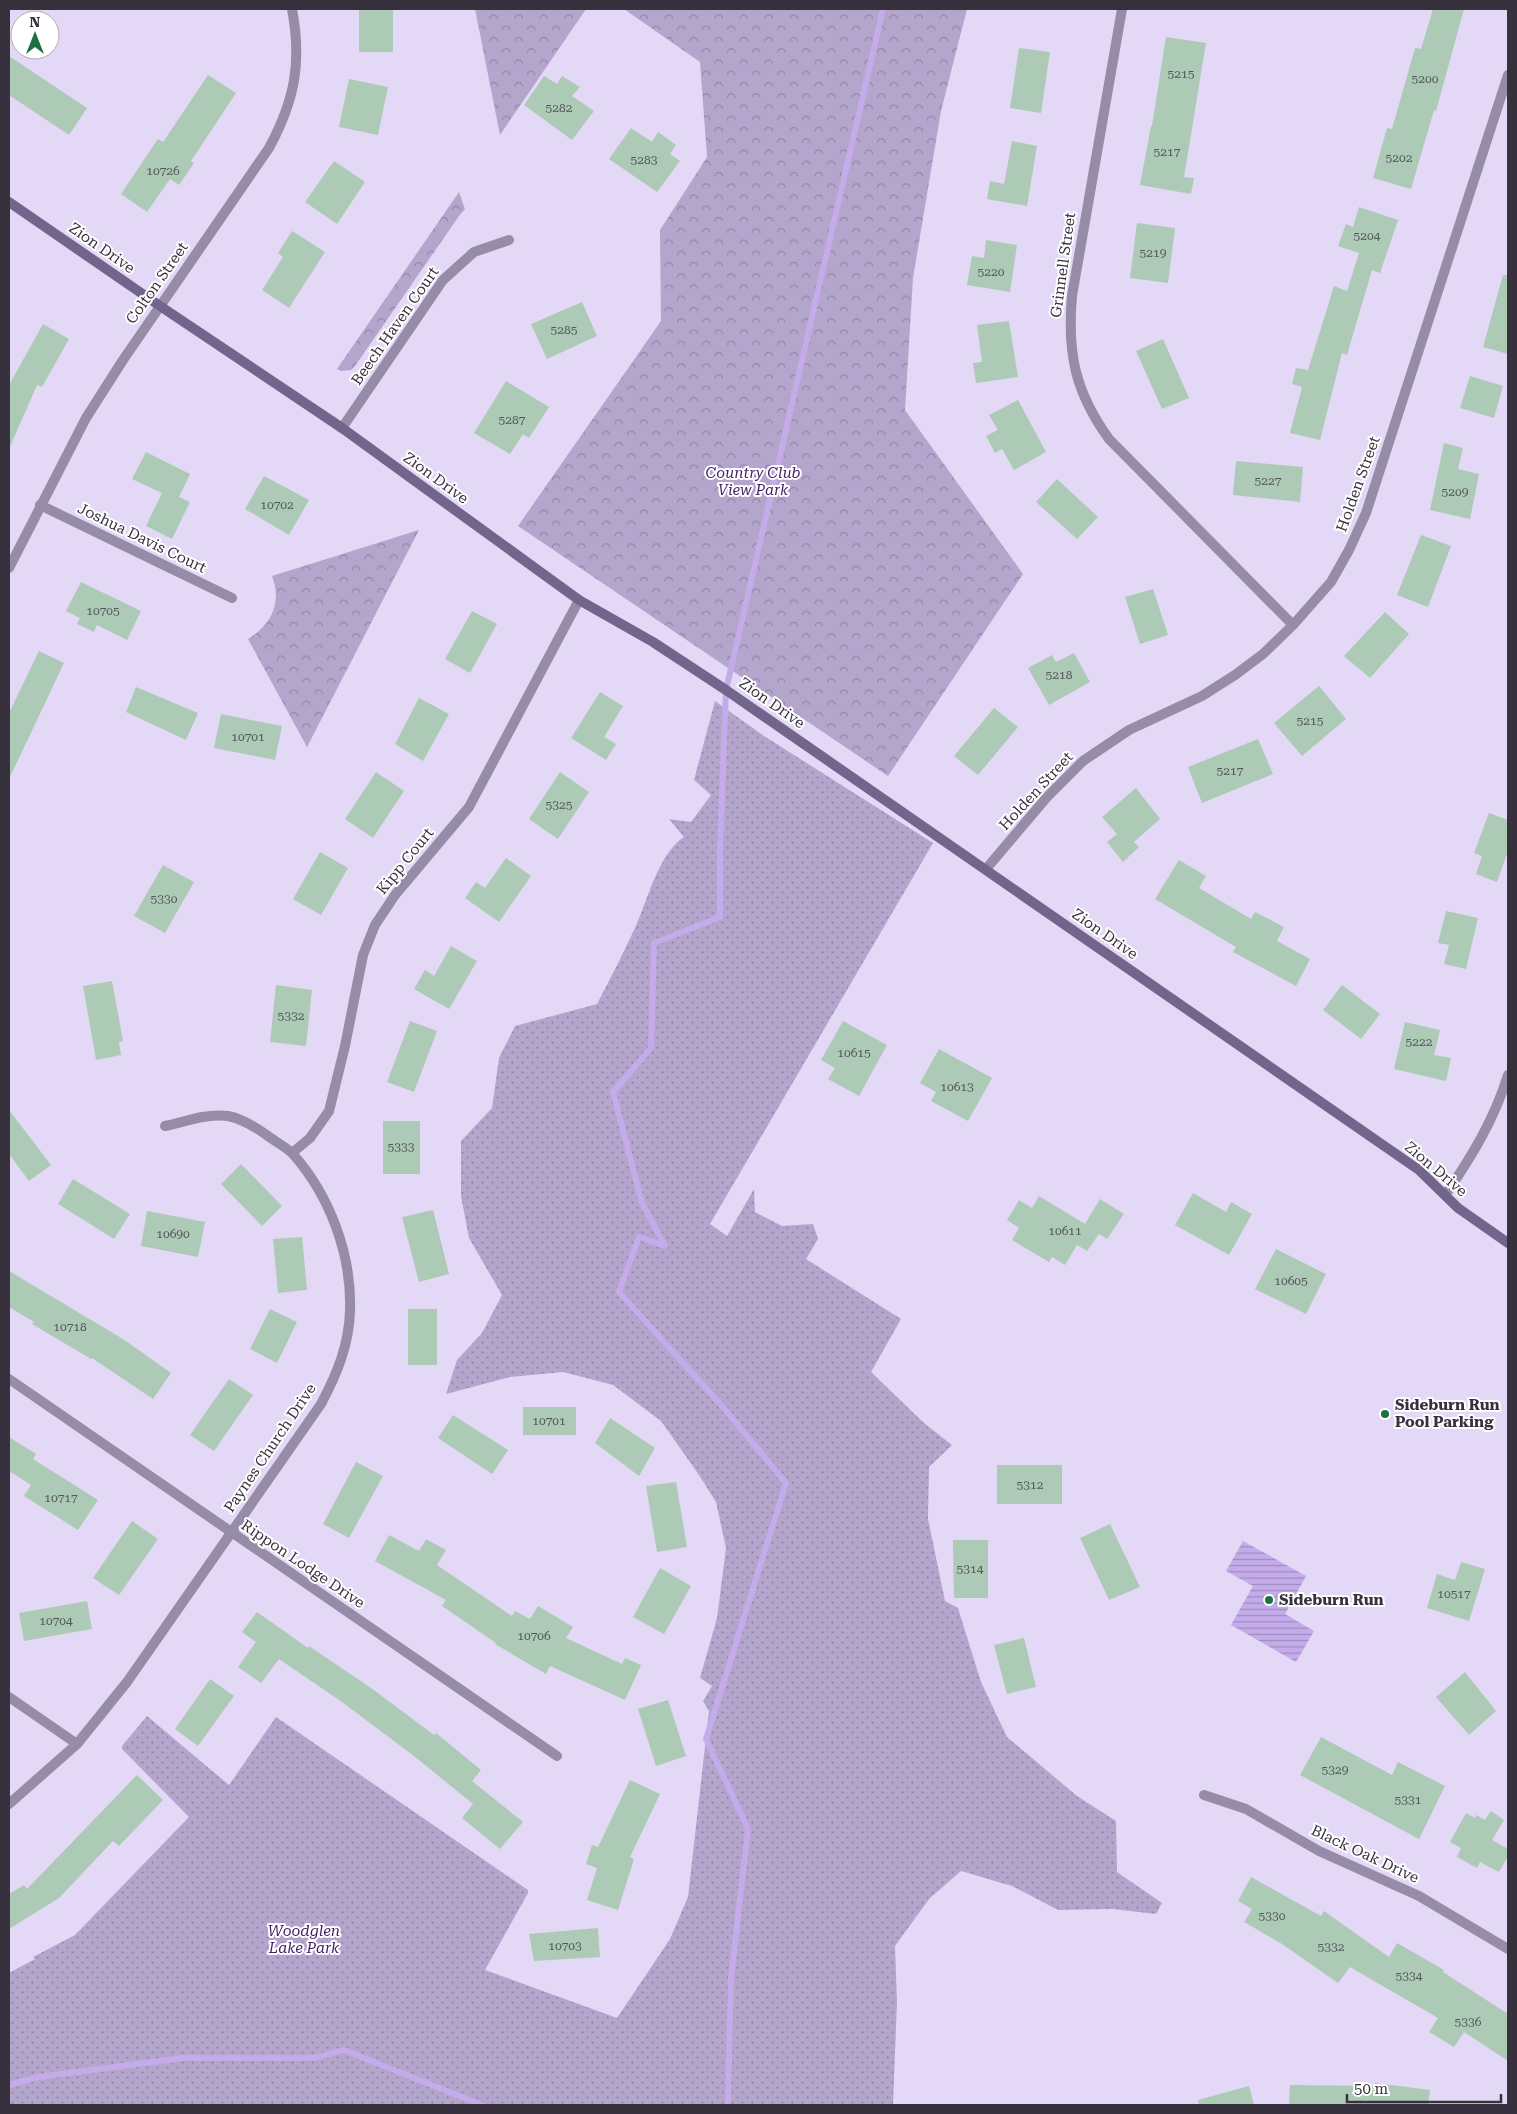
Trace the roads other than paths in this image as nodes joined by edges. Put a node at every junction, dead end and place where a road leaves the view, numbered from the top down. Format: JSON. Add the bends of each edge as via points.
{"nodes":[{"id":1,"x":292,"y":9,"type":"edge"},
{"id":2,"x":1122,"y":9,"type":"edge"},
{"id":3,"x":1508,"y":75,"type":"edge"},
{"id":4,"x":9,"y":202,"type":"edge"},
{"id":5,"x":509,"y":240,"type":"dead end"},
{"id":6,"x":160,"y":306,"type":"junction"},
{"id":7,"x":342,"y":428,"type":"junction"},
{"id":8,"x":40,"y":505,"type":"junction"},
{"id":9,"x":9,"y":568,"type":"edge"},
{"id":10,"x":232,"y":598,"type":"dead end"},
{"id":11,"x":579,"y":600,"type":"junction"},
{"id":12,"x":1293,"y":626,"type":"junction"},
{"id":13,"x":986,"y":870,"type":"junction"},
{"id":14,"x":1508,"y":1075,"type":"edge"},
{"id":15,"x":165,"y":1126,"type":"dead end"},
{"id":16,"x":292,"y":1153,"type":"junction"},
{"id":17,"x":1446,"y":1194,"type":"junction"},
{"id":18,"x":1508,"y":1243,"type":"edge"},
{"id":19,"x":9,"y":1378,"type":"edge"},
{"id":20,"x":231,"y":1532,"type":"junction"},
{"id":21,"x":9,"y":1697,"type":"edge"},
{"id":22,"x":77,"y":1744,"type":"junction"},
{"id":23,"x":556,"y":1756,"type":"dead end"},
{"id":24,"x":1204,"y":1795,"type":"dead end"},
{"id":25,"x":9,"y":1804,"type":"edge"},
{"id":26,"x":1508,"y":1949,"type":"edge"}],
"edges":[{"from":1,"to":6,"type":"street","name":"Colton Street","via":[[297,35],[297,72],[282,125]]},
{"from":2,"to":12,"type":"street","name":"Grinnell Street","via":[[1072,296],[1069,329],[1073,359],[1084,397],[1109,439]]},
{"from":3,"to":12,"type":"street","name":"Holden Street","via":[[1366,513],[1331,582]]},
{"from":4,"to":6,"type":"main road","name":"Zion Drive"},
{"from":5,"to":7,"type":"street","name":"Beech Haven Court","via":[[474,252],[443,280]]},
{"from":6,"to":7,"type":"main road","name":"Zion Drive"},
{"from":6,"to":8,"type":"street","name":"Colton Street","via":[[86,418]]},
{"from":7,"to":11,"type":"main road","name":"Zion Drive"},
{"from":8,"to":9,"type":"street","name":"Colton Street"},
{"from":8,"to":10,"type":"street","name":"Joshua Davis Court"},
{"from":11,"to":13,"type":"main road","name":"Zion Drive","via":[[669,653]]},
{"from":11,"to":16,"type":"street","name":"Kipp Court","via":[[469,807],[395,895],[375,924],[363,955],[329,1111],[310,1138]]},
{"from":12,"to":13,"type":"street","name":"Holden Street","via":[[1235,675],[1202,696],[1129,730],[1083,761],[1047,797]]},
{"from":13,"to":17,"type":"main road","name":"Zion Drive","via":[[1419,1170]]},
{"from":14,"to":17,"type":"street","via":[[1495,1112]]},
{"from":15,"to":16,"type":"street","name":"Paynes Church Drive","via":[[229,1116],[255,1126]]},
{"from":16,"to":20,"type":"street","name":"Paynes Church Drive","via":[[330,1211],[345,1256],[350,1311],[346,1345],[322,1404]]},
{"from":17,"to":18,"type":"main road","name":"Zion Drive","via":[[1466,1214]]},
{"from":19,"to":20,"type":"street","name":"Rippon Lodge Drive"},
{"from":20,"to":22,"type":"street","name":"Paynes Church Drive","via":[[127,1682]]},
{"from":20,"to":23,"type":"street","name":"Rippon Lodge Drive"},
{"from":21,"to":22,"type":"street"},
{"from":22,"to":25,"type":"street","name":"Paynes Church Drive"},
{"from":24,"to":26,"type":"street","name":"Black Oak Drive","via":[[1246,1809],[1320,1851],[1419,1896]]}]}
